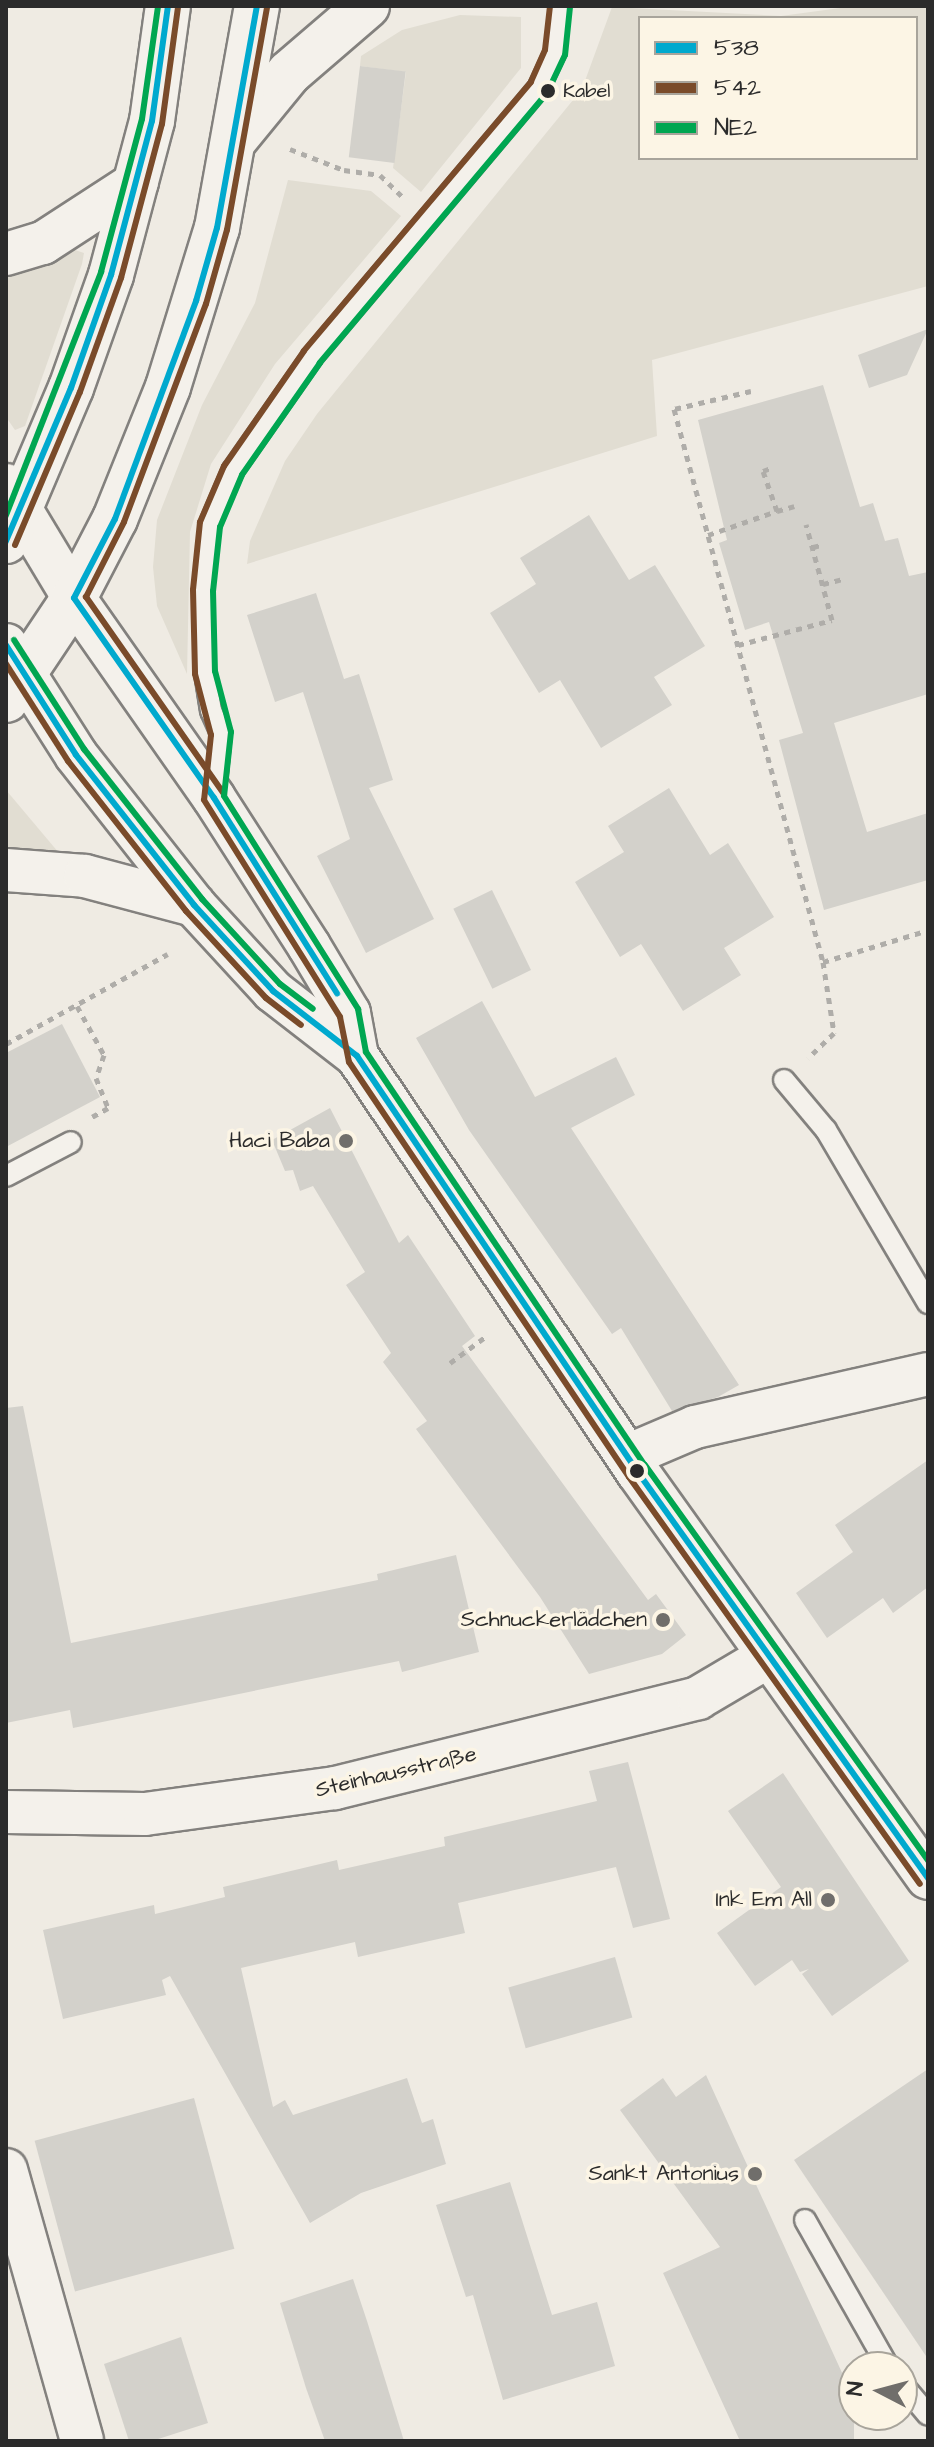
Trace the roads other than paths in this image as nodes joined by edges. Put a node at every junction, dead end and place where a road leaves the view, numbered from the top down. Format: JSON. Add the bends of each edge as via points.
{"nodes":[{"id":1,"x":168,"y":6,"type":"edge"},
{"id":2,"x":257,"y":6,"type":"edge"},
{"id":3,"x":367,"y":6,"type":"edge"},
{"id":4,"x":560,"y":6,"type":"edge"},
{"id":5,"x":235,"y":139,"type":"junction"},
{"id":6,"x":137,"y":182,"type":"junction"},
{"id":7,"x":6,"y":254,"type":"edge"},
{"id":8,"x":11,"y":512,"type":"edge"},
{"id":9,"x":74,"y":598,"type":"junction"},
{"id":10,"x":12,"y":674,"type":"edge"},
{"id":11,"x":214,"y":798,"type":"junction"},
{"id":12,"x":6,"y":870,"type":"edge"},
{"id":13,"x":194,"y":905,"type":"junction"},
{"id":14,"x":357,"y":1056,"type":"junction"},
{"id":15,"x":784,"y":1080,"type":"road end"},
{"id":16,"x":71,"y":1142,"type":"dead end"},
{"id":17,"x":6,"y":1176,"type":"edge"},
{"id":18,"x":928,"y":1303,"type":"edge"},
{"id":19,"x":928,"y":1374,"type":"edge"},
{"id":20,"x":627,"y":1456,"type":"junction"},
{"id":21,"x":769,"y":1656,"type":"junction"},
{"id":22,"x":6,"y":1812,"type":"edge"},
{"id":23,"x":928,"y":1878,"type":"edge"},
{"id":24,"x":6,"y":2170,"type":"edge"},
{"id":25,"x":805,"y":2220,"type":"dead end"},
{"id":26,"x":879,"y":2351,"type":"edge"},
{"id":27,"x":82,"y":2441,"type":"edge"}],
"edges":[{"from":1,"to":6,"type":"main road"},
{"from":2,"to":5,"type":"main road"},
{"from":3,"to":5,"type":"main road","via":[[289,73]]},
{"from":4,"to":11,"type":"lane","via":[[555,53],[539,87],[312,357],[233,470],[210,524],[203,591],[205,672],[211,711],[221,733]]},
{"from":5,"to":9,"type":"main road","via":[[217,228],[168,387],[115,519]]},
{"from":6,"to":7,"type":"street","via":[[43,243]]},
{"from":6,"to":8,"type":"main road","via":[[76,374]]},
{"from":8,"to":9,"type":"street"},
{"from":9,"to":10,"type":"main road"},
{"from":9,"to":11,"type":"street"},
{"from":10,"to":13,"type":"street"},
{"from":11,"to":14,"type":"street","via":[[349,1013]]},
{"from":12,"to":13,"type":"street","via":[[85,876]]},
{"from":13,"to":14,"type":"street","via":[[273,991]]},
{"from":14,"to":20,"type":"street"},
{"from":15,"to":18,"type":"lane","via":[[826,1130]]},
{"from":16,"to":17,"type":"lane"},
{"from":19,"to":20,"type":"street","via":[[695,1427]]},
{"from":20,"to":21,"type":"street"},
{"from":21,"to":22,"type":"street","name":"Steinhausstraße","via":[[698,1698],[335,1788],[145,1814]]},
{"from":21,"to":23,"type":"street"},
{"from":24,"to":27,"type":"street"},
{"from":25,"to":26,"type":"lane"}]}
